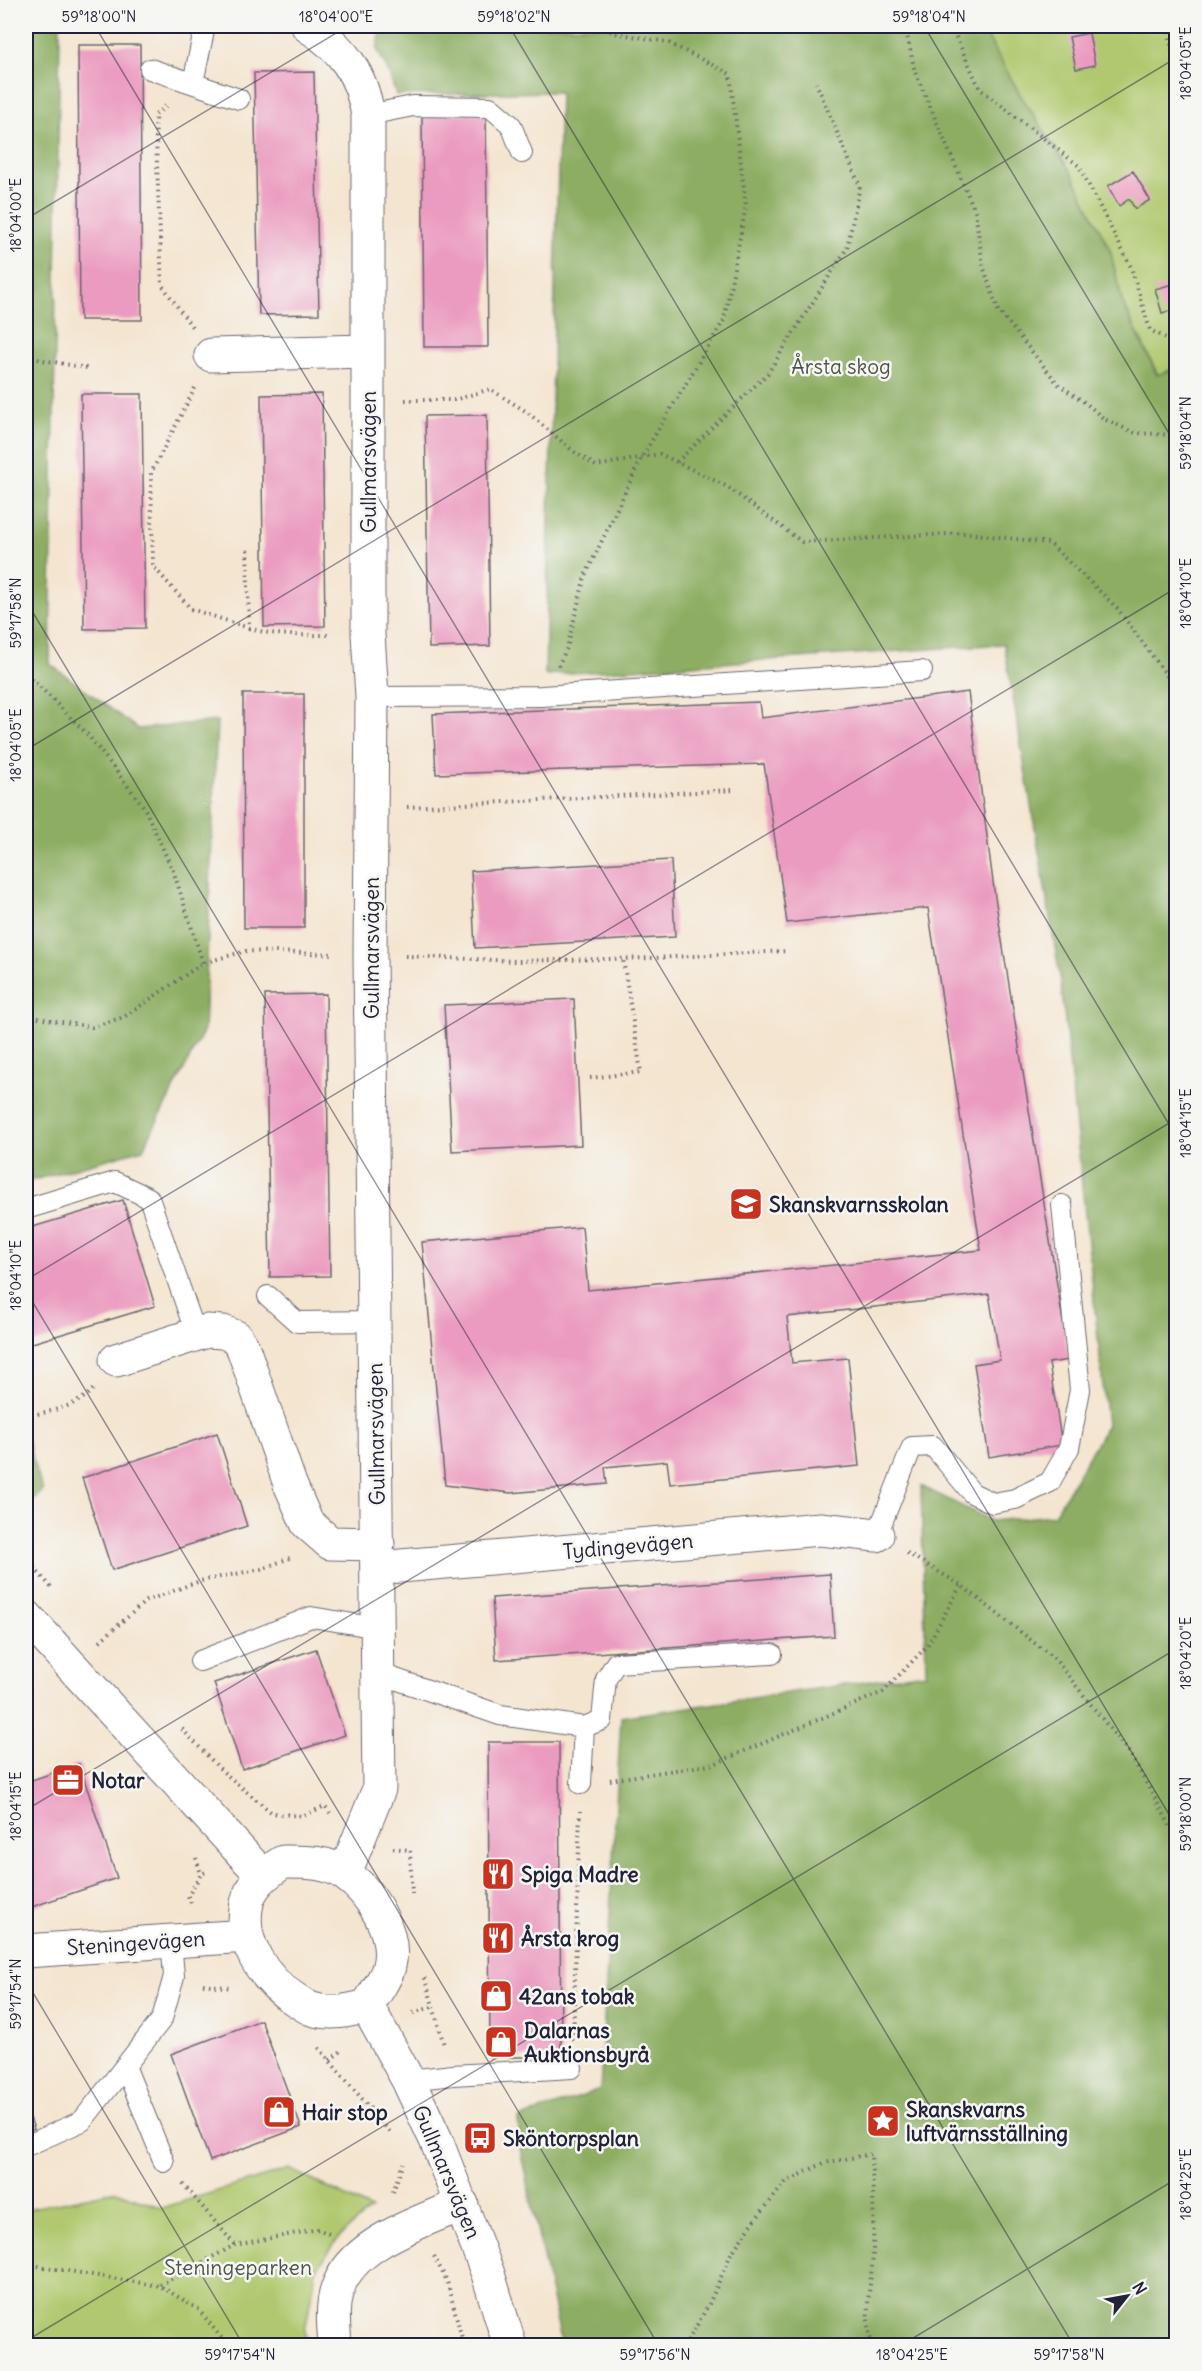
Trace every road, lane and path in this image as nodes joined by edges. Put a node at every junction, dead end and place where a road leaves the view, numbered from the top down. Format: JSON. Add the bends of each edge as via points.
{"nodes":[{"id":1,"x":205,"y":26,"type":"edge"},
{"id":2,"x":308,"y":26,"type":"edge"},
{"id":3,"x":601,"y":26,"type":"edge"},
{"id":4,"x":905,"y":26,"type":"edge"},
{"id":5,"x":951,"y":26,"type":"edge"},
{"id":6,"x":1167,"y":26,"type":"edge"},
{"id":7,"x":150,"y":69,"type":"dead end"},
{"id":8,"x":1176,"y":69,"type":"edge"},
{"id":9,"x":193,"y":83,"type":"junction"},
{"id":10,"x":816,"y":83,"type":"dead end"},
{"id":11,"x":239,"y":99,"type":"dead end"},
{"id":12,"x":368,"y":115,"type":"junction"},
{"id":13,"x":522,"y":153,"type":"dead end"},
{"id":14,"x":1176,"y":343,"type":"edge"},
{"id":15,"x":367,"y":351,"type":"junction"},
{"id":16,"x":211,"y":355,"type":"junction"},
{"id":17,"x":26,"y":357,"type":"edge"},
{"id":18,"x":87,"y":368,"type":"dead end"},
{"id":19,"x":368,"y":398,"type":"junction"},
{"id":20,"x":1176,"y":435,"type":"edge"},
{"id":21,"x":642,"y":457,"type":"junction"},
{"id":22,"x":676,"y":462,"type":"junction"},
{"id":23,"x":247,"y":547,"type":"dead end"},
{"id":24,"x":249,"y":628,"type":"junction"},
{"id":25,"x":291,"y":635,"type":"dead end"},
{"id":26,"x":922,"y":671,"type":"dead end"},
{"id":27,"x":26,"y":676,"type":"edge"},
{"id":28,"x":1176,"y":688,"type":"edge"},
{"id":29,"x":542,"y":696,"type":"junction"},
{"id":30,"x":372,"y":697,"type":"junction"},
{"id":31,"x":734,"y":790,"type":"dead end"},
{"id":32,"x":371,"y":809,"type":"junction"},
{"id":33,"x":787,"y":951,"type":"dead end"},
{"id":34,"x":370,"y":955,"type":"junction"},
{"id":35,"x":623,"y":959,"type":"junction"},
{"id":36,"x":203,"y":963,"type":"junction"},
{"id":37,"x":26,"y":1016,"type":"edge"},
{"id":38,"x":590,"y":1078,"type":"dead end"},
{"id":39,"x":1062,"y":1205,"type":"dead end"},
{"id":40,"x":26,"y":1209,"type":"edge"},
{"id":41,"x":268,"y":1296,"type":"dead end"},
{"id":42,"x":374,"y":1321,"type":"junction"},
{"id":43,"x":196,"y":1334,"type":"junction"},
{"id":44,"x":116,"y":1360,"type":"joint"},
{"id":45,"x":26,"y":1416,"type":"edge"},
{"id":46,"x":877,"y":1535,"type":"junction"},
{"id":47,"x":378,"y":1556,"type":"junction"},
{"id":48,"x":26,"y":1559,"type":"edge"},
{"id":49,"x":261,"y":1569,"type":"dead end"},
{"id":50,"x":962,"y":1585,"type":"junction"},
{"id":51,"x":55,"y":1592,"type":"dead end"},
{"id":52,"x":26,"y":1616,"type":"edge"},
{"id":53,"x":378,"y":1628,"type":"junction"},
{"id":54,"x":93,"y":1633,"type":"dead end"},
{"id":55,"x":100,"y":1641,"type":"junction"},
{"id":56,"x":108,"y":1650,"type":"dead end"},
{"id":57,"x":772,"y":1654,"type":"dead end"},
{"id":58,"x":200,"y":1661,"type":"dead end"},
{"id":59,"x":378,"y":1673,"type":"junction"},
{"id":60,"x":181,"y":1727,"type":"dead end"},
{"id":61,"x":585,"y":1727,"type":"junction"},
{"id":62,"x":581,"y":1784,"type":"junction"},
{"id":63,"x":325,"y":1806,"type":"dead end"},
{"id":64,"x":1176,"y":1836,"type":"edge"},
{"id":65,"x":345,"y":1873,"type":"junction"},
{"id":66,"x":263,"y":1876,"type":"junction"},
{"id":67,"x":246,"y":1936,"type":"junction"},
{"id":68,"x":171,"y":1940,"type":"junction"},
{"id":69,"x":26,"y":1951,"type":"edge"},
{"id":70,"x":200,"y":1984,"type":"dead end"},
{"id":71,"x":234,"y":1989,"type":"dead end"},
{"id":72,"x":367,"y":2006,"type":"junction"},
{"id":73,"x":315,"y":2045,"type":"dead end"},
{"id":74,"x":125,"y":2066,"type":"junction"},
{"id":75,"x":572,"y":2068,"type":"joint"},
{"id":76,"x":408,"y":2080,"type":"junction"},
{"id":77,"x":395,"y":2138,"type":"dead end"},
{"id":78,"x":26,"y":2146,"type":"edge"},
{"id":79,"x":401,"y":2157,"type":"dead end"},
{"id":80,"x":164,"y":2162,"type":"joint"},
{"id":81,"x":395,"y":2190,"type":"junction"},
{"id":82,"x":388,"y":2199,"type":"dead end"},
{"id":83,"x":462,"y":2204,"type":"junction"},
{"id":84,"x":418,"y":2224,"type":"junction"},
{"id":85,"x":336,"y":2236,"type":"dead end"},
{"id":86,"x":235,"y":2245,"type":"junction"},
{"id":87,"x":26,"y":2264,"type":"edge"},
{"id":88,"x":160,"y":2286,"type":"junction"},
{"id":89,"x":228,"y":2346,"type":"edge"},
{"id":90,"x":335,"y":2346,"type":"edge"},
{"id":91,"x":465,"y":2346,"type":"edge"},
{"id":92,"x":510,"y":2346,"type":"edge"},
{"id":93,"x":684,"y":2346,"type":"edge"},
{"id":94,"x":873,"y":2346,"type":"edge"}],
"edges":[{"from":1,"to":9,"type":"lane"},
{"from":2,"to":12,"type":"street","name":"Gullmarsvägen","via":[[327,37],[354,69],[364,91]]},
{"from":3,"to":21,"type":"path","via":[[614,33],[667,42],[730,74],[747,206],[724,320]]},
{"from":4,"to":20,"type":"path","via":[[915,72],[975,211],[982,266],[998,310],[1058,384],[1104,419],[1135,433]]},
{"from":5,"to":14,"type":"path","via":[[980,89],[1079,166],[1131,267],[1149,330]]},
{"from":6,"to":8,"type":"path"},
{"from":7,"to":9,"type":"lane"},
{"from":9,"to":11,"type":"lane"},
{"from":9,"to":16,"type":"path","via":[[155,116],[162,285]]},
{"from":10,"to":22,"type":"path","via":[[860,186],[847,248],[768,373]]},
{"from":12,"to":13,"type":"lane","via":[[413,106],[490,107],[512,125]]},
{"from":12,"to":15,"type":"street","name":"Gullmarsvägen"},
{"from":15,"to":16,"type":"street"},
{"from":15,"to":19,"type":"street","name":"Gullmarsvägen"},
{"from":16,"to":24,"type":"path","via":[[151,473],[153,566],[191,609]]},
{"from":17,"to":18,"type":"path"},
{"from":19,"to":21,"type":"path","via":[[436,402],[490,389],[527,412],[596,466]]},
{"from":19,"to":30,"type":"street","name":"Gullmarsvägen","via":[[368,634]]},
{"from":21,"to":22,"type":"path","via":[[660,454]]},
{"from":21,"to":29,"type":"path","via":[[585,576],[567,648]]},
{"from":22,"to":28,"type":"path","via":[[726,486],[802,542],[966,533],[1049,543],[1117,608]]},
{"from":23,"to":24,"type":"path"},
{"from":24,"to":25,"type":"path"},
{"from":26,"to":29,"type":"lane"},
{"from":27,"to":36,"type":"path","via":[[88,735],[144,807],[174,873]]},
{"from":29,"to":30,"type":"lane"},
{"from":30,"to":32,"type":"street","name":"Gullmarsvägen"},
{"from":31,"to":32,"type":"path"},
{"from":32,"to":34,"type":"street","name":"Gullmarsvägen"},
{"from":33,"to":35,"type":"path"},
{"from":34,"to":35,"type":"path","via":[[515,961]]},
{"from":34,"to":36,"type":"path","via":[[246,951]]},
{"from":34,"to":42,"type":"street","name":"Gullmarsvägen"},
{"from":35,"to":38,"type":"path","via":[[641,1072]]},
{"from":36,"to":37,"type":"path","via":[[124,1017],[92,1027]]},
{"from":39,"to":46,"type":"lane","via":[[1080,1390],[1069,1448],[1050,1482],[1015,1499],[993,1503],[972,1493],[933,1446],[912,1448]]},
{"from":40,"to":43,"type":"lane","via":[[115,1182],[149,1198]]},
{"from":41,"to":42,"type":"lane","via":[[297,1322]]},
{"from":42,"to":47,"type":"street","name":"Gullmarsvägen"},
{"from":43,"to":44,"type":"street"},
{"from":43,"to":47,"type":"street","via":[[223,1332],[236,1337],[243,1348],[307,1523],[330,1543]]},
{"from":44,"to":45,"type":"path","via":[[89,1394],[58,1410]]},
{"from":46,"to":47,"type":"street","name":"Tydingevägen","via":[[820,1529]]},
{"from":46,"to":50,"type":"path"},
{"from":47,"to":53,"type":"street","name":"Gullmarsvägen"},
{"from":48,"to":51,"type":"path"},
{"from":49,"to":55,"type":"path","via":[[200,1581],[146,1601]]},
{"from":50,"to":62,"type":"path","via":[[927,1646],[883,1692],[714,1764]]},
{"from":50,"to":64,"type":"path","via":[[1055,1659],[1130,1754]]},
{"from":52,"to":66,"type":"street"},
{"from":53,"to":58,"type":"lane","via":[[311,1617]]},
{"from":53,"to":59,"type":"street","name":"Gullmarsvägen"},
{"from":54,"to":55,"type":"path"},
{"from":55,"to":56,"type":"path"},
{"from":57,"to":61,"type":"lane","via":[[616,1664],[606,1679],[602,1720]]},
{"from":59,"to":61,"type":"lane","via":[[500,1715]]},
{"from":59,"to":65,"type":"street","name":"Gullmarsvägen","via":[[379,1789]]},
{"from":60,"to":63,"type":"path","via":[[221,1770],[272,1813],[302,1816]]},
{"from":61,"to":62,"type":"lane"},
{"from":62,"to":75,"type":"path"},
{"from":65,"to":66,"type":"street","via":[[314,1862],[282,1862]]},
{"from":65,"to":72,"type":"street","via":[[374,1902],[389,1934],[389,1966]]},
{"from":66,"to":67,"type":"street","via":[[247,1901]]},
{"from":67,"to":68,"type":"street","name":"Steningevägen"},
{"from":67,"to":72,"type":"street","via":[[260,1967],[279,1989],[310,2009],[338,2013]]},
{"from":68,"to":69,"type":"street","name":"Steningevägen"},
{"from":68,"to":74,"type":"lane","via":[[174,1976],[162,2019]]},
{"from":70,"to":71,"type":"path"},
{"from":72,"to":76,"type":"street","name":"Gullmarsvägen"},
{"from":73,"to":77,"type":"path"},
{"from":74,"to":78,"type":"lane","via":[[82,2121]]},
{"from":74,"to":80,"type":"lane"},
{"from":75,"to":76,"type":"lane"},
{"from":76,"to":83,"type":"street","name":"Gullmarsvägen"},
{"from":79,"to":81,"type":"path","via":[[404,2166]]},
{"from":80,"to":86,"type":"path"},
{"from":81,"to":82,"type":"path"},
{"from":81,"to":84,"type":"path"},
{"from":83,"to":84,"type":"street"},
{"from":83,"to":92,"type":"street","name":"Gullmarsvägen"},
{"from":84,"to":90,"type":"street","via":[[369,2248],[350,2266],[337,2290]]},
{"from":84,"to":91,"type":"path","via":[[447,2281]]},
{"from":85,"to":86,"type":"path","via":[[318,2229]]},
{"from":86,"to":88,"type":"path"},
{"from":87,"to":88,"type":"path"},
{"from":88,"to":89,"type":"path","via":[[198,2309]]},
{"from":93,"to":94,"type":"path","via":[[709,2304],[731,2254],[786,2182],[824,2163],[871,2154],[873,2251],[868,2290]]}]}
